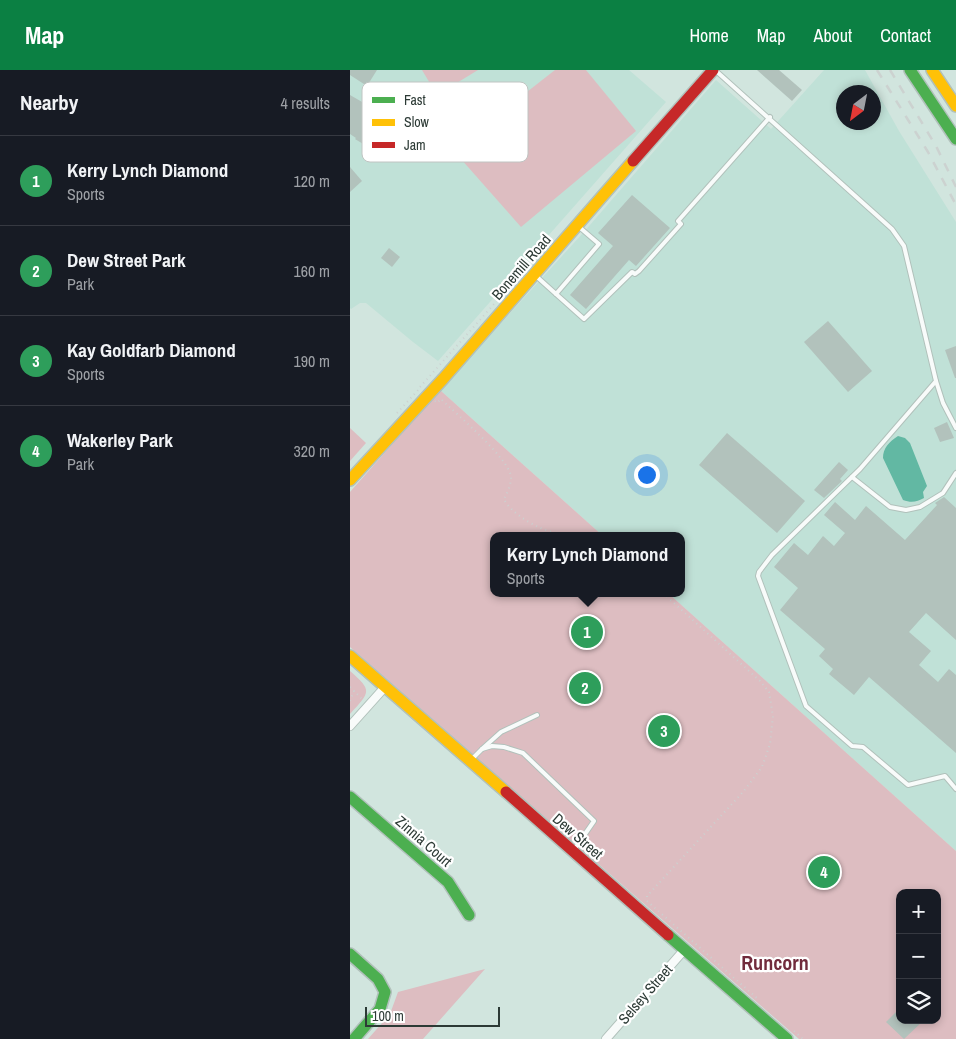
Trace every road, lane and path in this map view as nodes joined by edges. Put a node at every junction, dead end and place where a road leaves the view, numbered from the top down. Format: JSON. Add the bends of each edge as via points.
{"nodes":[{"id":1,"x":714,"y":70,"type":"edge"},
{"id":2,"x":910,"y":70,"type":"edge"},
{"id":3,"x":932,"y":70,"type":"edge"},
{"id":4,"x":956,"y":106,"type":"edge"},
{"id":5,"x":770,"y":118,"type":"junction"},
{"id":6,"x":956,"y":139,"type":"edge"},
{"id":7,"x":577,"y":225,"type":"junction"},
{"id":8,"x":534,"y":275,"type":"junction"},
{"id":9,"x":556,"y":294,"type":"junction"},
{"id":10,"x":936,"y":381,"type":"junction"},
{"id":11,"x":429,"y":395,"type":"junction"},
{"id":12,"x":956,"y":428,"type":"edge"},
{"id":13,"x":956,"y":473,"type":"edge"},
{"id":14,"x":852,"y":477,"type":"junction"},
{"id":15,"x":350,"y":480,"type":"edge"},
{"id":16,"x":552,"y":532,"type":"edge"},
{"id":17,"x":666,"y":597,"type":"edge"},
{"id":18,"x":350,"y":656,"type":"edge"},
{"id":19,"x":385,"y":687,"type":"junction"},
{"id":20,"x":350,"y":688,"type":"edge"},
{"id":21,"x":354,"y":691,"type":"junction"},
{"id":22,"x":364,"y":700,"type":"dead end"},
{"id":23,"x":350,"y":701,"type":"edge"},
{"id":24,"x":537,"y":715,"type":"dead end"},
{"id":25,"x":350,"y":726,"type":"edge"},
{"id":26,"x":482,"y":749,"type":"junction"},
{"id":27,"x":470,"y":762,"type":"junction"},
{"id":28,"x":956,"y":780,"type":"edge"},
{"id":29,"x":951,"y":784,"type":"junction"},
{"id":30,"x":956,"y":789,"type":"edge"},
{"id":31,"x":350,"y":797,"type":"edge"},
{"id":32,"x":573,"y":851,"type":"junction"},
{"id":33,"x":469,"y":915,"type":"dead end"},
{"id":34,"x":684,"y":949,"type":"junction"},
{"id":35,"x":350,"y":954,"type":"edge"},
{"id":36,"x":757,"y":998,"type":"dead end"},
{"id":37,"x":790,"y":1034,"type":"edge"},
{"id":38,"x":354,"y":1039,"type":"edge"},
{"id":39,"x":606,"y":1039,"type":"edge"},
{"id":40,"x":803,"y":1039,"type":"edge"}],
"edges":[{"from":1,"to":5,"type":"lane"},
{"from":1,"to":7,"type":"street","name":"Bonemill Road"},
{"from":2,"to":6,"type":"street"},
{"from":3,"to":4,"type":"street"},
{"from":5,"to":9,"type":"lane","via":[[678,222],[681,224],[651,258],[635,274],[632,272],[584,320]]},
{"from":5,"to":10,"type":"lane","via":[[892,229],[904,246]]},
{"from":7,"to":8,"type":"street","name":"Bonemill Road"},
{"from":7,"to":9,"type":"lane","via":[[599,244]]},
{"from":8,"to":9,"type":"lane"},
{"from":8,"to":11,"type":"street","name":"Bonemill Road"},
{"from":10,"to":12,"type":"lane"},
{"from":10,"to":14,"type":"lane"},
{"from":11,"to":15,"type":"street","name":"Bonemill Road"},
{"from":11,"to":16,"type":"path","via":[[437,403],[441,399],[506,465],[511,478],[504,499],[512,510]]},
{"from":13,"to":14,"type":"lane","via":[[943,493],[920,507],[906,510],[890,507]]},
{"from":14,"to":29,"type":"lane","via":[[772,555],[758,576],[806,706],[852,746],[863,747],[908,785],[945,776]]},
{"from":17,"to":36,"type":"path","via":[[760,681],[769,692],[773,716],[770,744],[762,767],[647,901]]},
{"from":18,"to":19,"type":"street","name":"Dew Street"},
{"from":19,"to":25,"type":"street"},
{"from":19,"to":27,"type":"street","name":"Dew Street"},
{"from":20,"to":21,"type":"path"},
{"from":21,"to":22,"type":"path"},
{"from":21,"to":23,"type":"path"},
{"from":24,"to":26,"type":"lane","via":[[501,732]]},
{"from":26,"to":27,"type":"lane"},
{"from":26,"to":32,"type":"lane","via":[[504,747],[523,753],[594,821]]},
{"from":27,"to":32,"type":"street","name":"Dew Street"},
{"from":28,"to":29,"type":"lane"},
{"from":29,"to":30,"type":"lane"},
{"from":31,"to":33,"type":"street","name":"Zinnia Court","via":[[448,882]]},
{"from":32,"to":34,"type":"street","name":"Dew Street"},
{"from":34,"to":37,"type":"street","name":"Dew Street"},
{"from":34,"to":39,"type":"street","name":"Selsey Street"},
{"from":35,"to":38,"type":"street","via":[[378,979],[385,992],[380,1009]]},
{"from":37,"to":40,"type":"path"}]}
